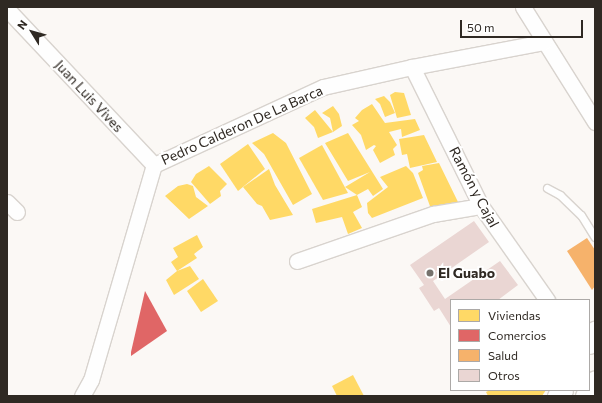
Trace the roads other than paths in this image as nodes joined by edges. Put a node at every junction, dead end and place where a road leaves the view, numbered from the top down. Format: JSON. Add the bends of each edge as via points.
{"nodes":[{"id":1,"x":523,"y":7,"type":"edge"},
{"id":2,"x":7,"y":9,"type":"edge"},
{"id":3,"x":544,"y":42,"type":"junction"},
{"id":4,"x":412,"y":67,"type":"junction"},
{"id":5,"x":595,"y":122,"type":"edge"},
{"id":6,"x":154,"y":165,"type":"junction"},
{"id":7,"x":547,"y":188,"type":"dead end"},
{"id":8,"x":481,"y":206,"type":"junction"},
{"id":9,"x":595,"y":238,"type":"edge"},
{"id":10,"x":297,"y":261,"type":"dead end"},
{"id":11,"x":546,"y":299,"type":"edge"},
{"id":12,"x":595,"y":332,"type":"edge"},
{"id":13,"x":590,"y":341,"type":"edge"},
{"id":14,"x":82,"y":396,"type":"edge"}],
"edges":[{"from":1,"to":3,"type":"street"},
{"from":2,"to":6,"type":"street","name":"Juan Luis Vives"},
{"from":3,"to":4,"type":"street","name":"Pedro Calderon De La Barca"},
{"from":3,"to":5,"type":"street"},
{"from":4,"to":6,"type":"street","name":"Pedro Calderon De La Barca","via":[[323,87]]},
{"from":4,"to":8,"type":"street","name":"Ramón y Cajal"},
{"from":6,"to":14,"type":"street","name":"Pedro Calderon De La Barca","via":[[91,380]]},
{"from":7,"to":9,"type":"lane","via":[[560,195],[581,215]]},
{"from":8,"to":10,"type":"street","via":[[432,214]]},
{"from":8,"to":11,"type":"street","name":"Ramón y Cajal"},
{"from":12,"to":13,"type":"main road"}]}
